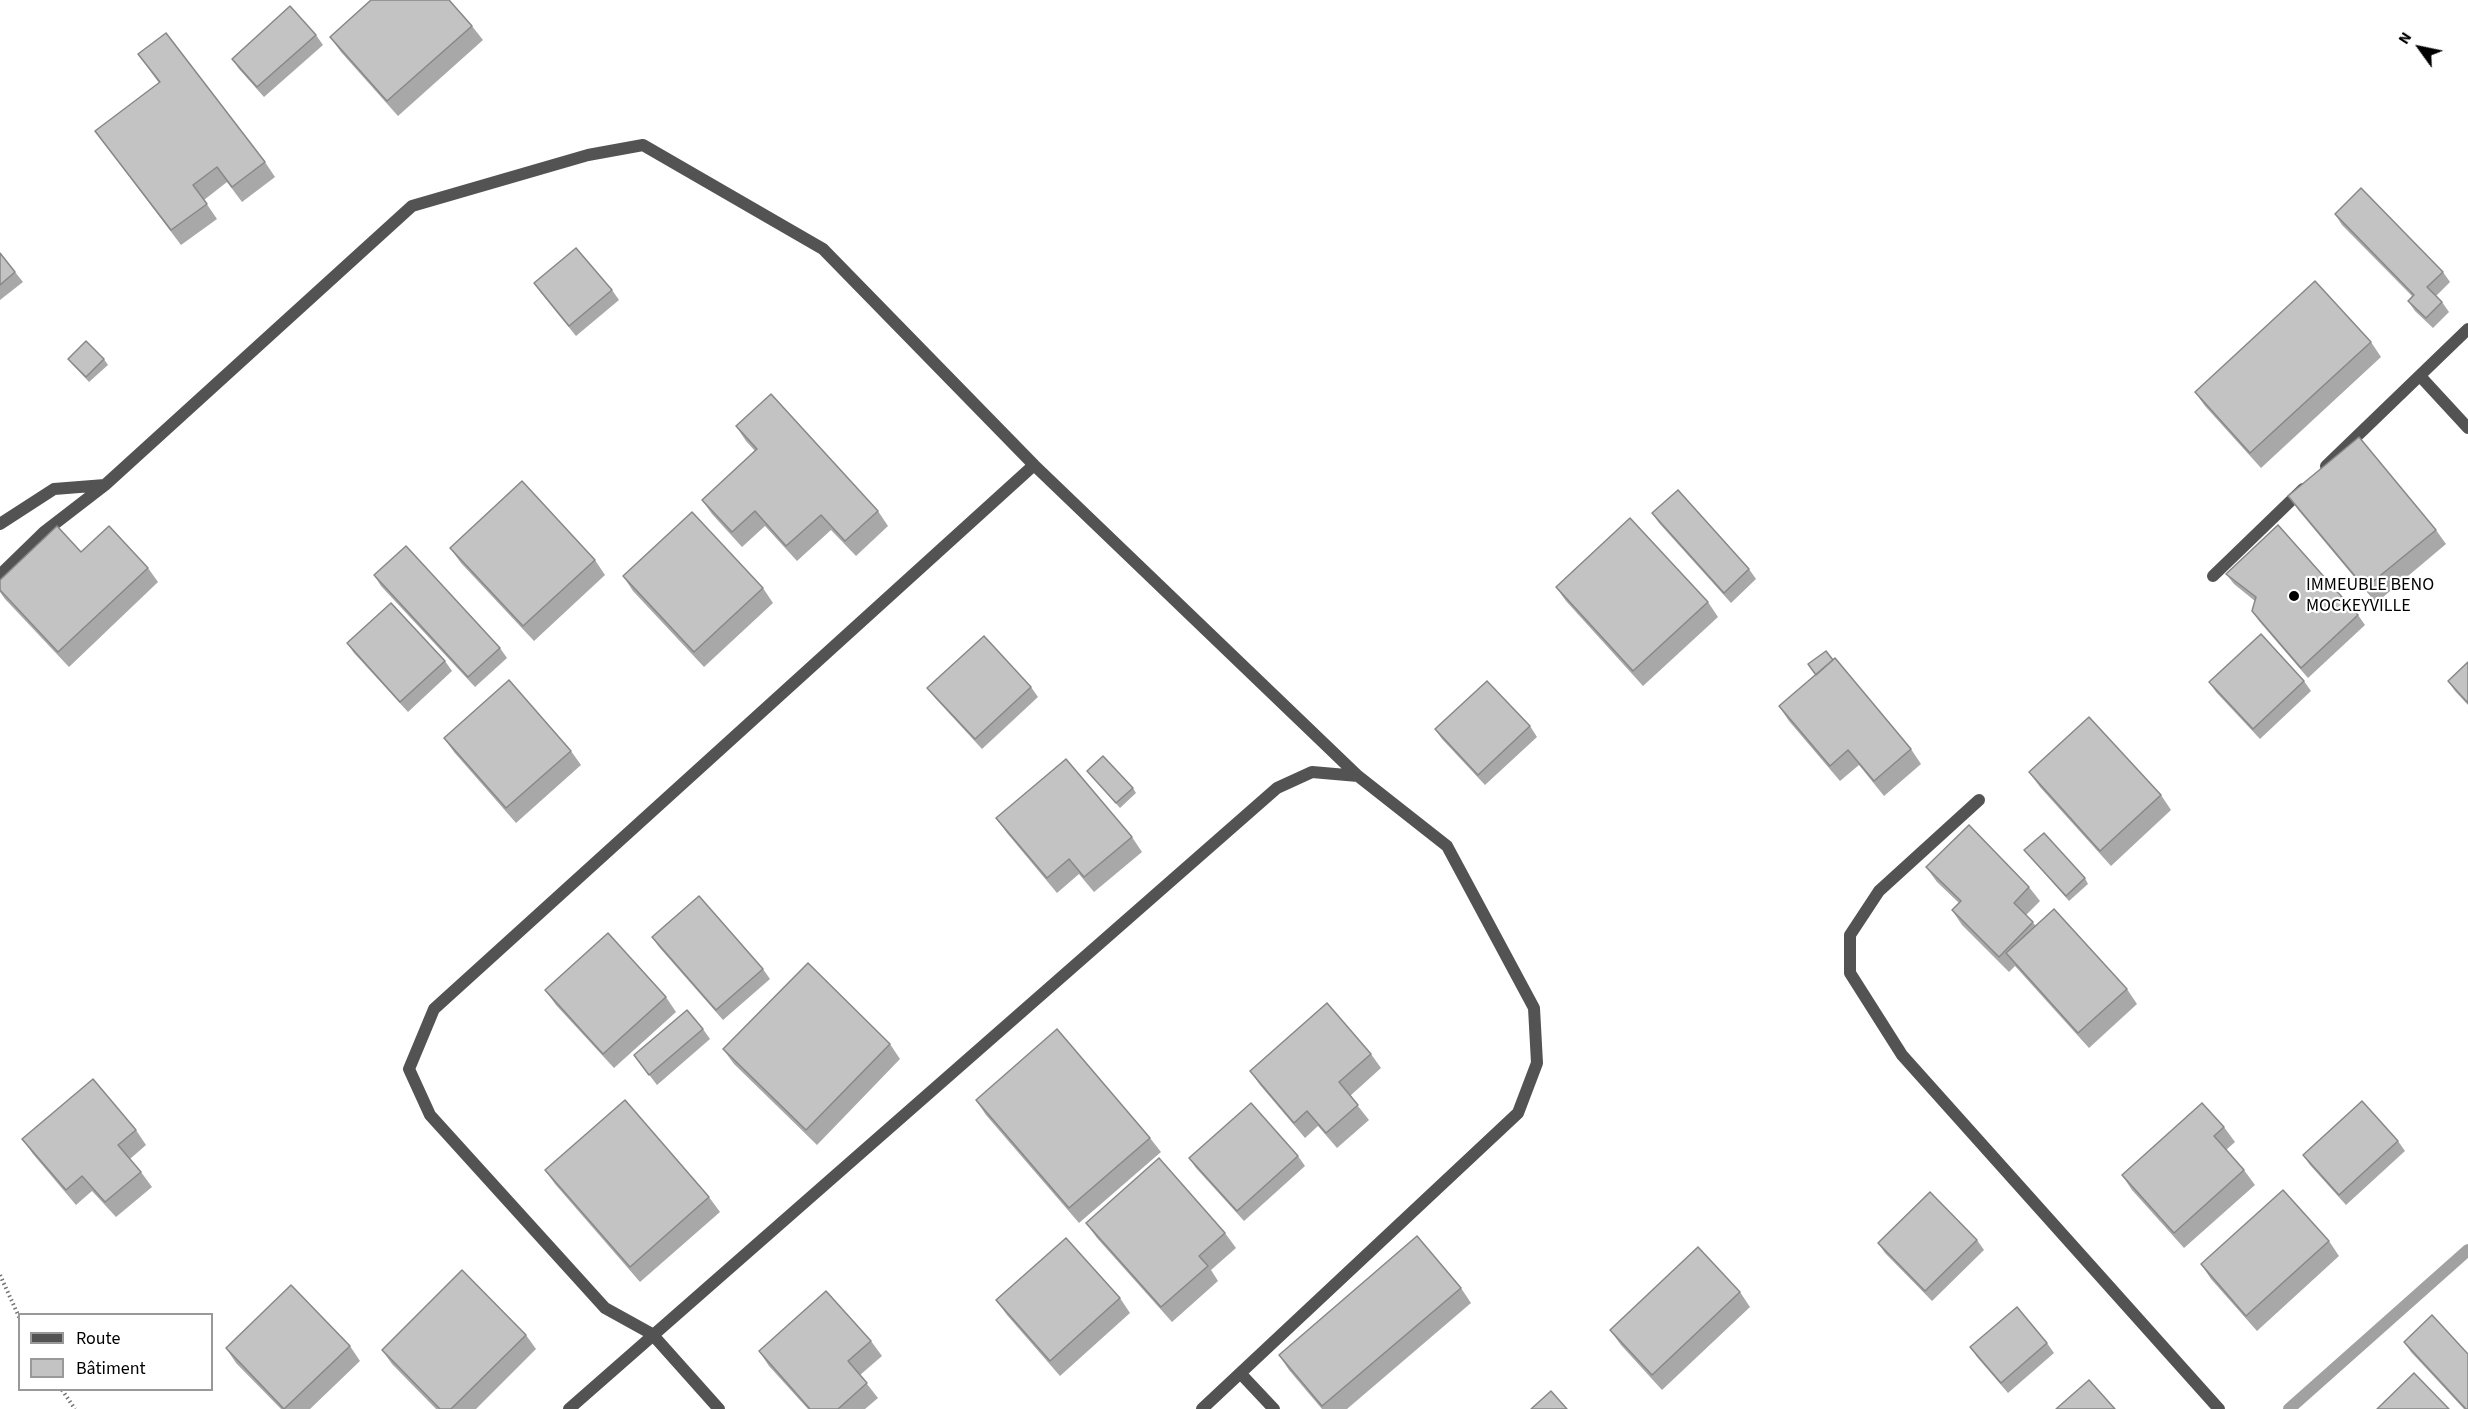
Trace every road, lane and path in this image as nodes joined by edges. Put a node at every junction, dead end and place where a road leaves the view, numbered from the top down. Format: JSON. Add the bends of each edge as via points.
{"nodes":[{"id":1,"x":2468,"y":329,"type":"edge"},
{"id":2,"x":2420,"y":375,"type":"junction"},
{"id":3,"x":2468,"y":428,"type":"edge"},
{"id":4,"x":1034,"y":465,"type":"junction"},
{"id":5,"x":105,"y":485,"type":"junction"},
{"id":6,"x":0,"y":524,"type":"edge"},
{"id":7,"x":0,"y":575,"type":"edge"},
{"id":8,"x":2213,"y":576,"type":"dead end"},
{"id":9,"x":1358,"y":776,"type":"junction"},
{"id":10,"x":1979,"y":800,"type":"dead end"},
{"id":11,"x":0,"y":1275,"type":"edge"},
{"id":12,"x":18,"y":1315,"type":"edge"},
{"id":13,"x":652,"y":1334,"type":"junction"},
{"id":14,"x":1241,"y":1374,"type":"junction"},
{"id":15,"x":63,"y":1391,"type":"edge"},
{"id":16,"x":75,"y":1409,"type":"edge"},
{"id":17,"x":569,"y":1409,"type":"edge"},
{"id":18,"x":719,"y":1409,"type":"edge"},
{"id":19,"x":1202,"y":1409,"type":"edge"},
{"id":20,"x":1274,"y":1409,"type":"edge"},
{"id":21,"x":2219,"y":1409,"type":"edge"}],
"edges":[{"from":1,"to":2,"type":"street"},
{"from":2,"to":3,"type":"street"},
{"from":2,"to":8,"type":"street"},
{"from":4,"to":5,"type":"street","via":[[823,249],[643,145],[588,154],[412,206]]},
{"from":4,"to":9,"type":"street"},
{"from":4,"to":13,"type":"street","via":[[443,1001],[430,1019],[409,1069],[430,1115],[605,1308]]},
{"from":5,"to":6,"type":"street","via":[[54,489]]},
{"from":5,"to":7,"type":"street","via":[[44,532]]},
{"from":9,"to":13,"type":"street","via":[[1312,772],[1277,788]]},
{"from":9,"to":14,"type":"street","via":[[1447,846],[1534,1008],[1537,1063],[1518,1113]]},
{"from":10,"to":21,"type":"street","via":[[1879,891],[1850,935],[1850,973],[1902,1055]]},
{"from":11,"to":12,"type":"path"},
{"from":13,"to":17,"type":"street"},
{"from":13,"to":18,"type":"street"},
{"from":14,"to":19,"type":"street"},
{"from":14,"to":20,"type":"street"},
{"from":15,"to":16,"type":"path"}]}
